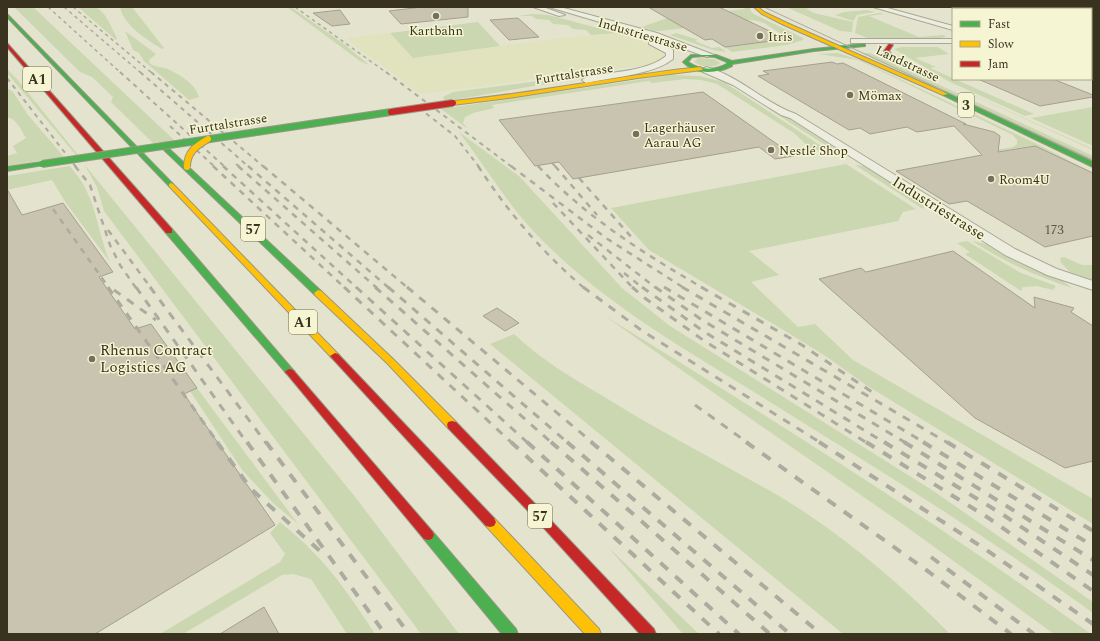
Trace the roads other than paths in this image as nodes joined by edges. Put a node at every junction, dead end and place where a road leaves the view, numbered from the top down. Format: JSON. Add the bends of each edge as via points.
{"nodes":[{"id":1,"x":536,"y":7,"type":"edge"},
{"id":2,"x":552,"y":7,"type":"edge"},
{"id":3,"x":756,"y":7,"type":"edge"},
{"id":4,"x":876,"y":7,"type":"edge"},
{"id":5,"x":7,"y":15,"type":"edge"},
{"id":6,"x":952,"y":29,"type":"edge"},
{"id":7,"x":843,"y":37,"type":"dead end"},
{"id":8,"x":644,"y":38,"type":"junction"},
{"id":9,"x":952,"y":41,"type":"edge"},
{"id":10,"x":827,"y":43,"type":"junction"},
{"id":11,"x":858,"y":43,"type":"junction"},
{"id":12,"x":7,"y":44,"type":"edge"},
{"id":13,"x":891,"y":45,"type":"junction"},
{"id":14,"x":952,"y":45,"type":"edge"},
{"id":15,"x":838,"y":47,"type":"junction"},
{"id":16,"x":710,"y":55,"type":"junction"},
{"id":17,"x":722,"y":57,"type":"junction"},
{"id":18,"x":686,"y":60,"type":"junction"},
{"id":19,"x":728,"y":66,"type":"junction"},
{"id":20,"x":703,"y":69,"type":"junction"},
{"id":21,"x":928,"y":76,"type":"dead end"},
{"id":22,"x":586,"y":80,"type":"junction"},
{"id":23,"x":452,"y":103,"type":"junction"},
{"id":24,"x":793,"y":116,"type":"junction"},
{"id":25,"x":1037,"y":128,"type":"dead end"},
{"id":26,"x":208,"y":139,"type":"junction"},
{"id":27,"x":163,"y":146,"type":"junction"},
{"id":28,"x":1093,"y":165,"type":"edge"},
{"id":29,"x":187,"y":167,"type":"junction"},
{"id":30,"x":7,"y":169,"type":"edge"},
{"id":31,"x":1093,"y":286,"type":"edge"},
{"id":32,"x":511,"y":634,"type":"edge"},
{"id":33,"x":594,"y":634,"type":"edge"},
{"id":34,"x":649,"y":634,"type":"edge"}],
"edges":[{"from":1,"to":8,"type":"street","name":"Industriestrasse"},
{"from":2,"to":16,"type":"street","name":"Industriestrasse","via":[[654,35]]},
{"from":3,"to":10,"type":"main road","name":"Landstrasse","number":"3","via":[[762,13]]},
{"from":4,"to":6,"type":"street"},
{"from":5,"to":33,"type":"main road","number":"A1","via":[[388,411]]},
{"from":7,"to":11,"type":"main road","name":"Landstrasse"},
{"from":8,"to":18,"type":"street","name":"Industriestrasse","via":[[678,51]]},
{"from":8,"to":22,"type":"street","name":"Industriestrasse","via":[[665,48],[671,55],[669,59],[650,67]]},
{"from":9,"to":11,"type":"street"},
{"from":10,"to":11,"type":"main road"},
{"from":10,"to":15,"type":"main road","name":"Landstrasse","number":"3"},
{"from":10,"to":17,"type":"main road"},
{"from":11,"to":13,"type":"street"},
{"from":11,"to":13,"type":"main road","name":"Landstrasse","via":[[894,58],[886,51]]},
{"from":11,"to":15,"type":"main road"},
{"from":12,"to":32,"type":"main road","number":"A1","via":[[339,428]]},
{"from":13,"to":14,"type":"street"},
{"from":15,"to":19,"type":"main road"},
{"from":15,"to":28,"type":"main road","name":"Landstrasse","number":"3","via":[[896,71]]},
{"from":16,"to":17,"type":"main road","name":"Furttalstrasse"},
{"from":16,"to":18,"type":"main road","name":"Furttalstrasse","via":[[697,55]]},
{"from":17,"to":19,"type":"main road"},
{"from":18,"to":20,"type":"main road","via":[[689,66]]},
{"from":18,"to":22,"type":"main road","name":"Furttalstrasse","via":[[653,69]]},
{"from":19,"to":20,"type":"main road","name":"Furttalstrasse"},
{"from":19,"to":24,"type":"street","name":"Industriestrasse","via":[[735,76],[791,112]]},
{"from":20,"to":23,"type":"main road","name":"Furttalstrasse"},
{"from":20,"to":24,"type":"street","name":"Industriestrasse","via":[[736,82]]},
{"from":21,"to":25,"type":"main road","name":"Landstrasse","number":"3"},
{"from":22,"to":23,"type":"main road","name":"Furttalstrasse"},
{"from":23,"to":26,"type":"main road","name":"Furttalstrasse","bridge":true},
{"from":24,"to":31,"type":"street","name":"Industriestrasse","via":[[1010,252],[1052,272]]},
{"from":26,"to":27,"type":"main road","name":"Furttalstrasse","bridge":true},
{"from":26,"to":29,"type":"main road","bridge":true,"via":[[188,152]]},
{"from":27,"to":29,"type":"main road","number":"57"},
{"from":27,"to":30,"type":"main road","name":"Furttalstrasse","bridge":true},
{"from":29,"to":34,"type":"main road","number":"57","via":[[428,400]]}]}
